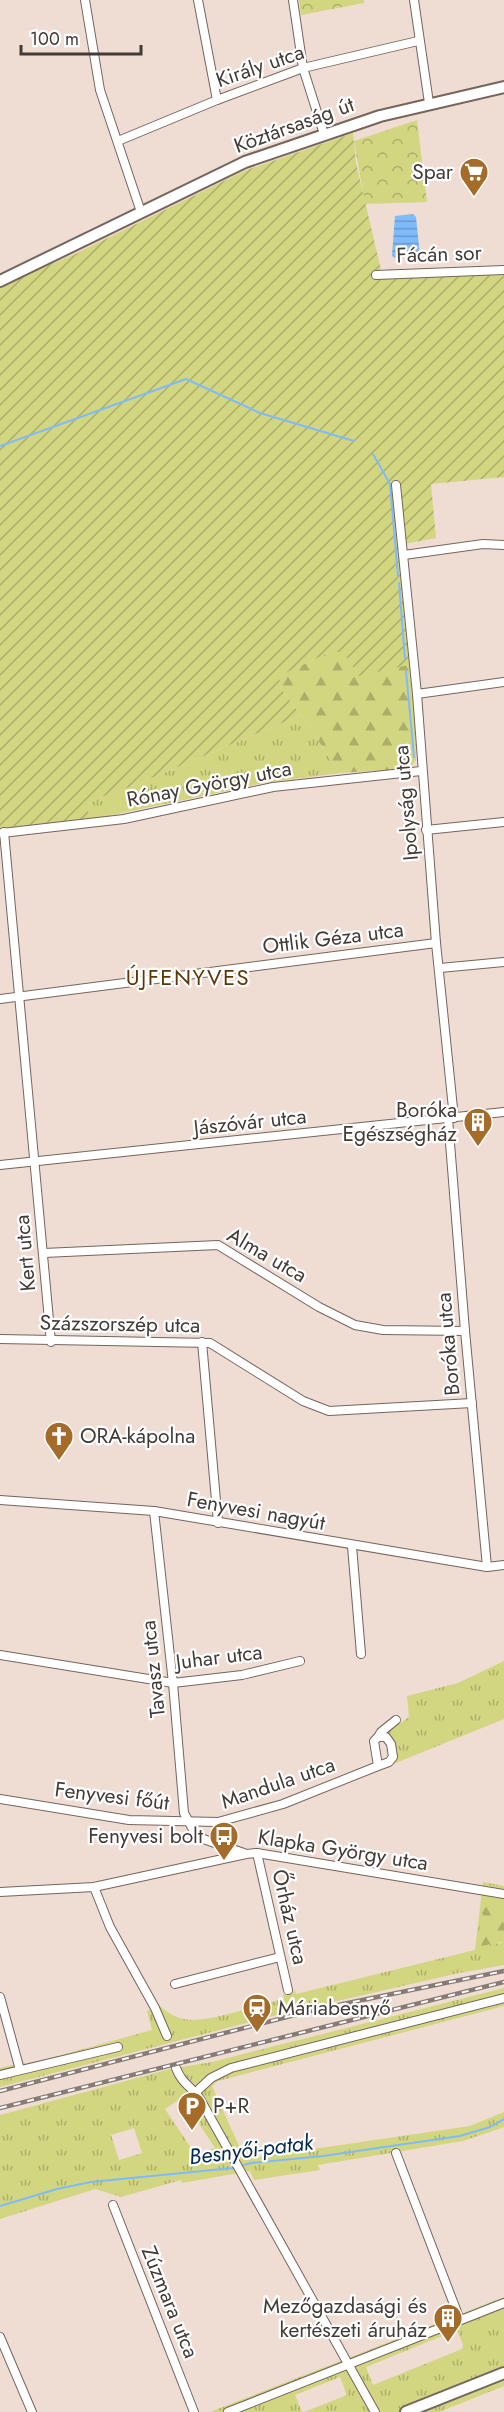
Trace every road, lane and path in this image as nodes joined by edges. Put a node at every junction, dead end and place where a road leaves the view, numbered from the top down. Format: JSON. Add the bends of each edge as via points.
{"nodes":[{"id":1,"x":85,"y":0,"type":"edge"},
{"id":2,"x":198,"y":0,"type":"edge"},
{"id":3,"x":293,"y":0,"type":"edge"},
{"id":4,"x":414,"y":0,"type":"edge"},
{"id":5,"x":418,"y":41,"type":"junction"},
{"id":6,"x":303,"y":68,"type":"junction"},
{"id":7,"x":504,"y":87,"type":"edge"},
{"id":8,"x":217,"y":100,"type":"junction"},
{"id":9,"x":429,"y":104,"type":"junction"},
{"id":10,"x":324,"y":134,"type":"junction"},
{"id":11,"x":118,"y":141,"type":"junction"},
{"id":12,"x":141,"y":212,"type":"junction"},
{"id":13,"x":504,"y":270,"type":"edge"},
{"id":14,"x":376,"y":275,"type":"dead end"},
{"id":15,"x":0,"y":281,"type":"edge"},
{"id":16,"x":396,"y":485,"type":"dead end"},
{"id":17,"x":504,"y":545,"type":"edge"},
{"id":18,"x":404,"y":555,"type":"junction"},
{"id":19,"x":504,"y":681,"type":"edge"},
{"id":20,"x":417,"y":694,"type":"junction"},
{"id":21,"x":421,"y":771,"type":"junction"},
{"id":22,"x":504,"y":822,"type":"edge"},
{"id":23,"x":426,"y":830,"type":"junction"},
{"id":24,"x":2,"y":832,"type":"edge"},
{"id":25,"x":436,"y":943,"type":"junction"},
{"id":26,"x":504,"y":962,"type":"edge"},
{"id":27,"x":440,"y":968,"type":"junction"},
{"id":28,"x":21,"y":997,"type":"junction"},
{"id":29,"x":0,"y":999,"type":"edge"},
{"id":30,"x":504,"y":1112,"type":"edge"},
{"id":31,"x":451,"y":1118,"type":"junction"},
{"id":32,"x":35,"y":1162,"type":"junction"},
{"id":33,"x":0,"y":1165,"type":"edge"},
{"id":34,"x":44,"y":1253,"type":"junction"},
{"id":35,"x":465,"y":1331,"type":"junction"},
{"id":36,"x":0,"y":1339,"type":"edge"},
{"id":37,"x":51,"y":1342,"type":"junction"},
{"id":38,"x":201,"y":1342,"type":"junction"},
{"id":39,"x":472,"y":1403,"type":"junction"},
{"id":40,"x":0,"y":1500,"type":"edge"},
{"id":41,"x":154,"y":1511,"type":"junction"},
{"id":42,"x":218,"y":1523,"type":"junction"},
{"id":43,"x":352,"y":1546,"type":"junction"},
{"id":44,"x":504,"y":1565,"type":"edge"},
{"id":45,"x":487,"y":1567,"type":"junction"},
{"id":46,"x":361,"y":1654,"type":"dead end"},
{"id":47,"x":0,"y":1655,"type":"edge"},
{"id":48,"x":300,"y":1661,"type":"dead end"},
{"id":49,"x":173,"y":1683,"type":"junction"},
{"id":50,"x":396,"y":1720,"type":"dead end"},
{"id":51,"x":378,"y":1737,"type":"junction"},
{"id":52,"x":378,"y":1766,"type":"junction"},
{"id":53,"x":0,"y":1799,"type":"edge"},
{"id":54,"x":188,"y":1822,"type":"junction"},
{"id":55,"x":257,"y":1853,"type":"junction"},
{"id":56,"x":246,"y":1854,"type":"junction"},
{"id":57,"x":94,"y":1887,"type":"junction"},
{"id":58,"x":0,"y":1892,"type":"edge"},
{"id":59,"x":504,"y":1894,"type":"edge"},
{"id":60,"x":280,"y":1957,"type":"junction"},
{"id":61,"x":175,"y":1984,"type":"dead end"},
{"id":62,"x":288,"y":1990,"type":"dead end"},
{"id":63,"x":0,"y":1997,"type":"edge"},
{"id":64,"x":504,"y":1998,"type":"edge"},
{"id":65,"x":167,"y":2036,"type":"dead end"},
{"id":66,"x":118,"y":2047,"type":"dead end"},
{"id":67,"x":176,"y":2068,"type":"dead end"},
{"id":68,"x":20,"y":2070,"type":"junction"},
{"id":69,"x":0,"y":2075,"type":"edge"},
{"id":70,"x":196,"y":2092,"type":"junction"},
{"id":71,"x":396,"y":2153,"type":"dead end"},
{"id":72,"x":113,"y":2205,"type":"dead end"},
{"id":73,"x":504,"y":2303,"type":"edge"},
{"id":74,"x":460,"y":2320,"type":"junction"},
{"id":75,"x":0,"y":2337,"type":"edge"},
{"id":76,"x":348,"y":2365,"type":"junction"},
{"id":77,"x":504,"y":2373,"type":"edge"},
{"id":78,"x":32,"y":2412,"type":"edge"},
{"id":79,"x":194,"y":2412,"type":"edge"},
{"id":80,"x":228,"y":2412,"type":"edge"},
{"id":81,"x":375,"y":2412,"type":"edge"},
{"id":82,"x":406,"y":2412,"type":"edge"}],
"edges":[{"from":1,"to":11,"type":"street","via":[[100,90]]},
{"from":2,"to":8,"type":"street"},
{"from":3,"to":6,"type":"street"},
{"from":4,"to":5,"type":"street"},
{"from":5,"to":6,"type":"street","name":"Király utca"},
{"from":5,"to":9,"type":"street"},
{"from":6,"to":8,"type":"street","name":"Király utca"},
{"from":6,"to":10,"type":"street"},
{"from":7,"to":9,"type":"main road","name":"Köztársaság út"},
{"from":8,"to":11,"type":"street","name":"Király utca"},
{"from":9,"to":10,"type":"main road","name":"Köztársaság út"},
{"from":10,"to":12,"type":"main road","name":"Köztársaság út","via":[[245,162]]},
{"from":11,"to":12,"type":"street"},
{"from":12,"to":15,"type":"main road","name":"Köztársaság út"},
{"from":13,"to":14,"type":"street","name":"Fácán sor"},
{"from":16,"to":18,"type":"street","name":"Ipolyság utca"},
{"from":17,"to":18,"type":"street","via":[[483,544]]},
{"from":18,"to":20,"type":"street","name":"Ipolyság utca"},
{"from":19,"to":20,"type":"street"},
{"from":20,"to":21,"type":"street","name":"Ipolyság utca"},
{"from":21,"to":23,"type":"street","name":"Ipolyság utca"},
{"from":21,"to":24,"type":"street","name":"Rónay György utca","via":[[273,787],[124,819]]},
{"from":22,"to":23,"type":"street"},
{"from":23,"to":25,"type":"street","name":"Ipolyság utca"},
{"from":24,"to":28,"type":"street","name":"Kert utca"},
{"from":25,"to":27,"type":"street","name":"Ipolyság utca"},
{"from":25,"to":28,"type":"street","name":"Ottlik Géza utca"},
{"from":26,"to":27,"type":"street"},
{"from":27,"to":31,"type":"street","name":"Ipolyság utca"},
{"from":28,"to":29,"type":"street","name":"Ottlik Géza utca"},
{"from":28,"to":32,"type":"street","name":"Kert utca"},
{"from":30,"to":31,"type":"street","name":"Jászóvár utca"},
{"from":31,"to":32,"type":"street","name":"Jászóvár utca"},
{"from":31,"to":35,"type":"street","name":"Boróka utca"},
{"from":32,"to":33,"type":"street","name":"Jászóvár utca"},
{"from":32,"to":34,"type":"street","name":"Kert utca"},
{"from":34,"to":35,"type":"street","name":"Alma utca","via":[[218,1245],[355,1325],[383,1330]]},
{"from":34,"to":37,"type":"street","name":"Kert utca"},
{"from":35,"to":39,"type":"street","name":"Boróka utca"},
{"from":36,"to":37,"type":"street","name":"Százszorszép utca"},
{"from":37,"to":38,"type":"street","name":"Százszorszép utca"},
{"from":38,"to":39,"type":"street","name":"Százszorszép utca","via":[[215,1345],[303,1401],[329,1411]]},
{"from":38,"to":42,"type":"street"},
{"from":39,"to":45,"type":"street","name":"Boróka utca"},
{"from":40,"to":41,"type":"street","name":"Fenyvesi nagyút"},
{"from":41,"to":42,"type":"street","name":"Fenyvesi nagyút"},
{"from":41,"to":49,"type":"street","name":"Tavasz utca"},
{"from":42,"to":43,"type":"street","name":"Fenyvesi nagyút"},
{"from":43,"to":45,"type":"street","name":"Fenyvesi nagyút"},
{"from":43,"to":46,"type":"street"},
{"from":44,"to":45,"type":"street","name":"Fenyvesi nagyút"},
{"from":47,"to":49,"type":"street","name":"Juhar utca"},
{"from":48,"to":49,"type":"street","name":"Juhar utca","via":[[243,1675]]},
{"from":49,"to":54,"type":"street","name":"Tavasz utca","via":[[184,1813]]},
{"from":50,"to":51,"type":"street"},
{"from":51,"to":52,"type":"street","via":[[374,1747]]},
{"from":51,"to":52,"type":"street","via":[[389,1739],[393,1754],[390,1761]]},
{"from":52,"to":54,"type":"street","name":"Mandula utca","via":[[259,1811],[218,1822]]},
{"from":53,"to":54,"type":"street","name":"Fenyvesi főút","via":[[129,1820]]},
{"from":54,"to":56,"type":"street","name":"Fenyvesi főút","via":[[196,1835]]},
{"from":55,"to":56,"type":"street","name":"Klapka György utca"},
{"from":55,"to":59,"type":"street","name":"Klapka György utca"},
{"from":55,"to":60,"type":"street","name":"Őrház utca"},
{"from":56,"to":57,"type":"street","name":"Klapka György utca"},
{"from":57,"to":58,"type":"street","name":"Klapka György utca"},
{"from":57,"to":65,"type":"street","via":[[110,1927]]},
{"from":60,"to":61,"type":"street"},
{"from":60,"to":62,"type":"street","name":"Őrház utca"},
{"from":63,"to":68,"type":"street"},
{"from":64,"to":70,"type":"street","via":[[231,2068],[211,2078]]},
{"from":66,"to":68,"type":"street"},
{"from":67,"to":70,"type":"street","via":[[181,2081]]},
{"from":68,"to":69,"type":"street"},
{"from":70,"to":76,"type":"street"},
{"from":71,"to":74,"type":"street"},
{"from":72,"to":79,"type":"street","name":"Zúzmara utca"},
{"from":73,"to":74,"type":"street"},
{"from":74,"to":76,"type":"street"},
{"from":75,"to":78,"type":"street"},
{"from":76,"to":80,"type":"street"},
{"from":76,"to":81,"type":"street"},
{"from":77,"to":82,"type":"main road"}]}
